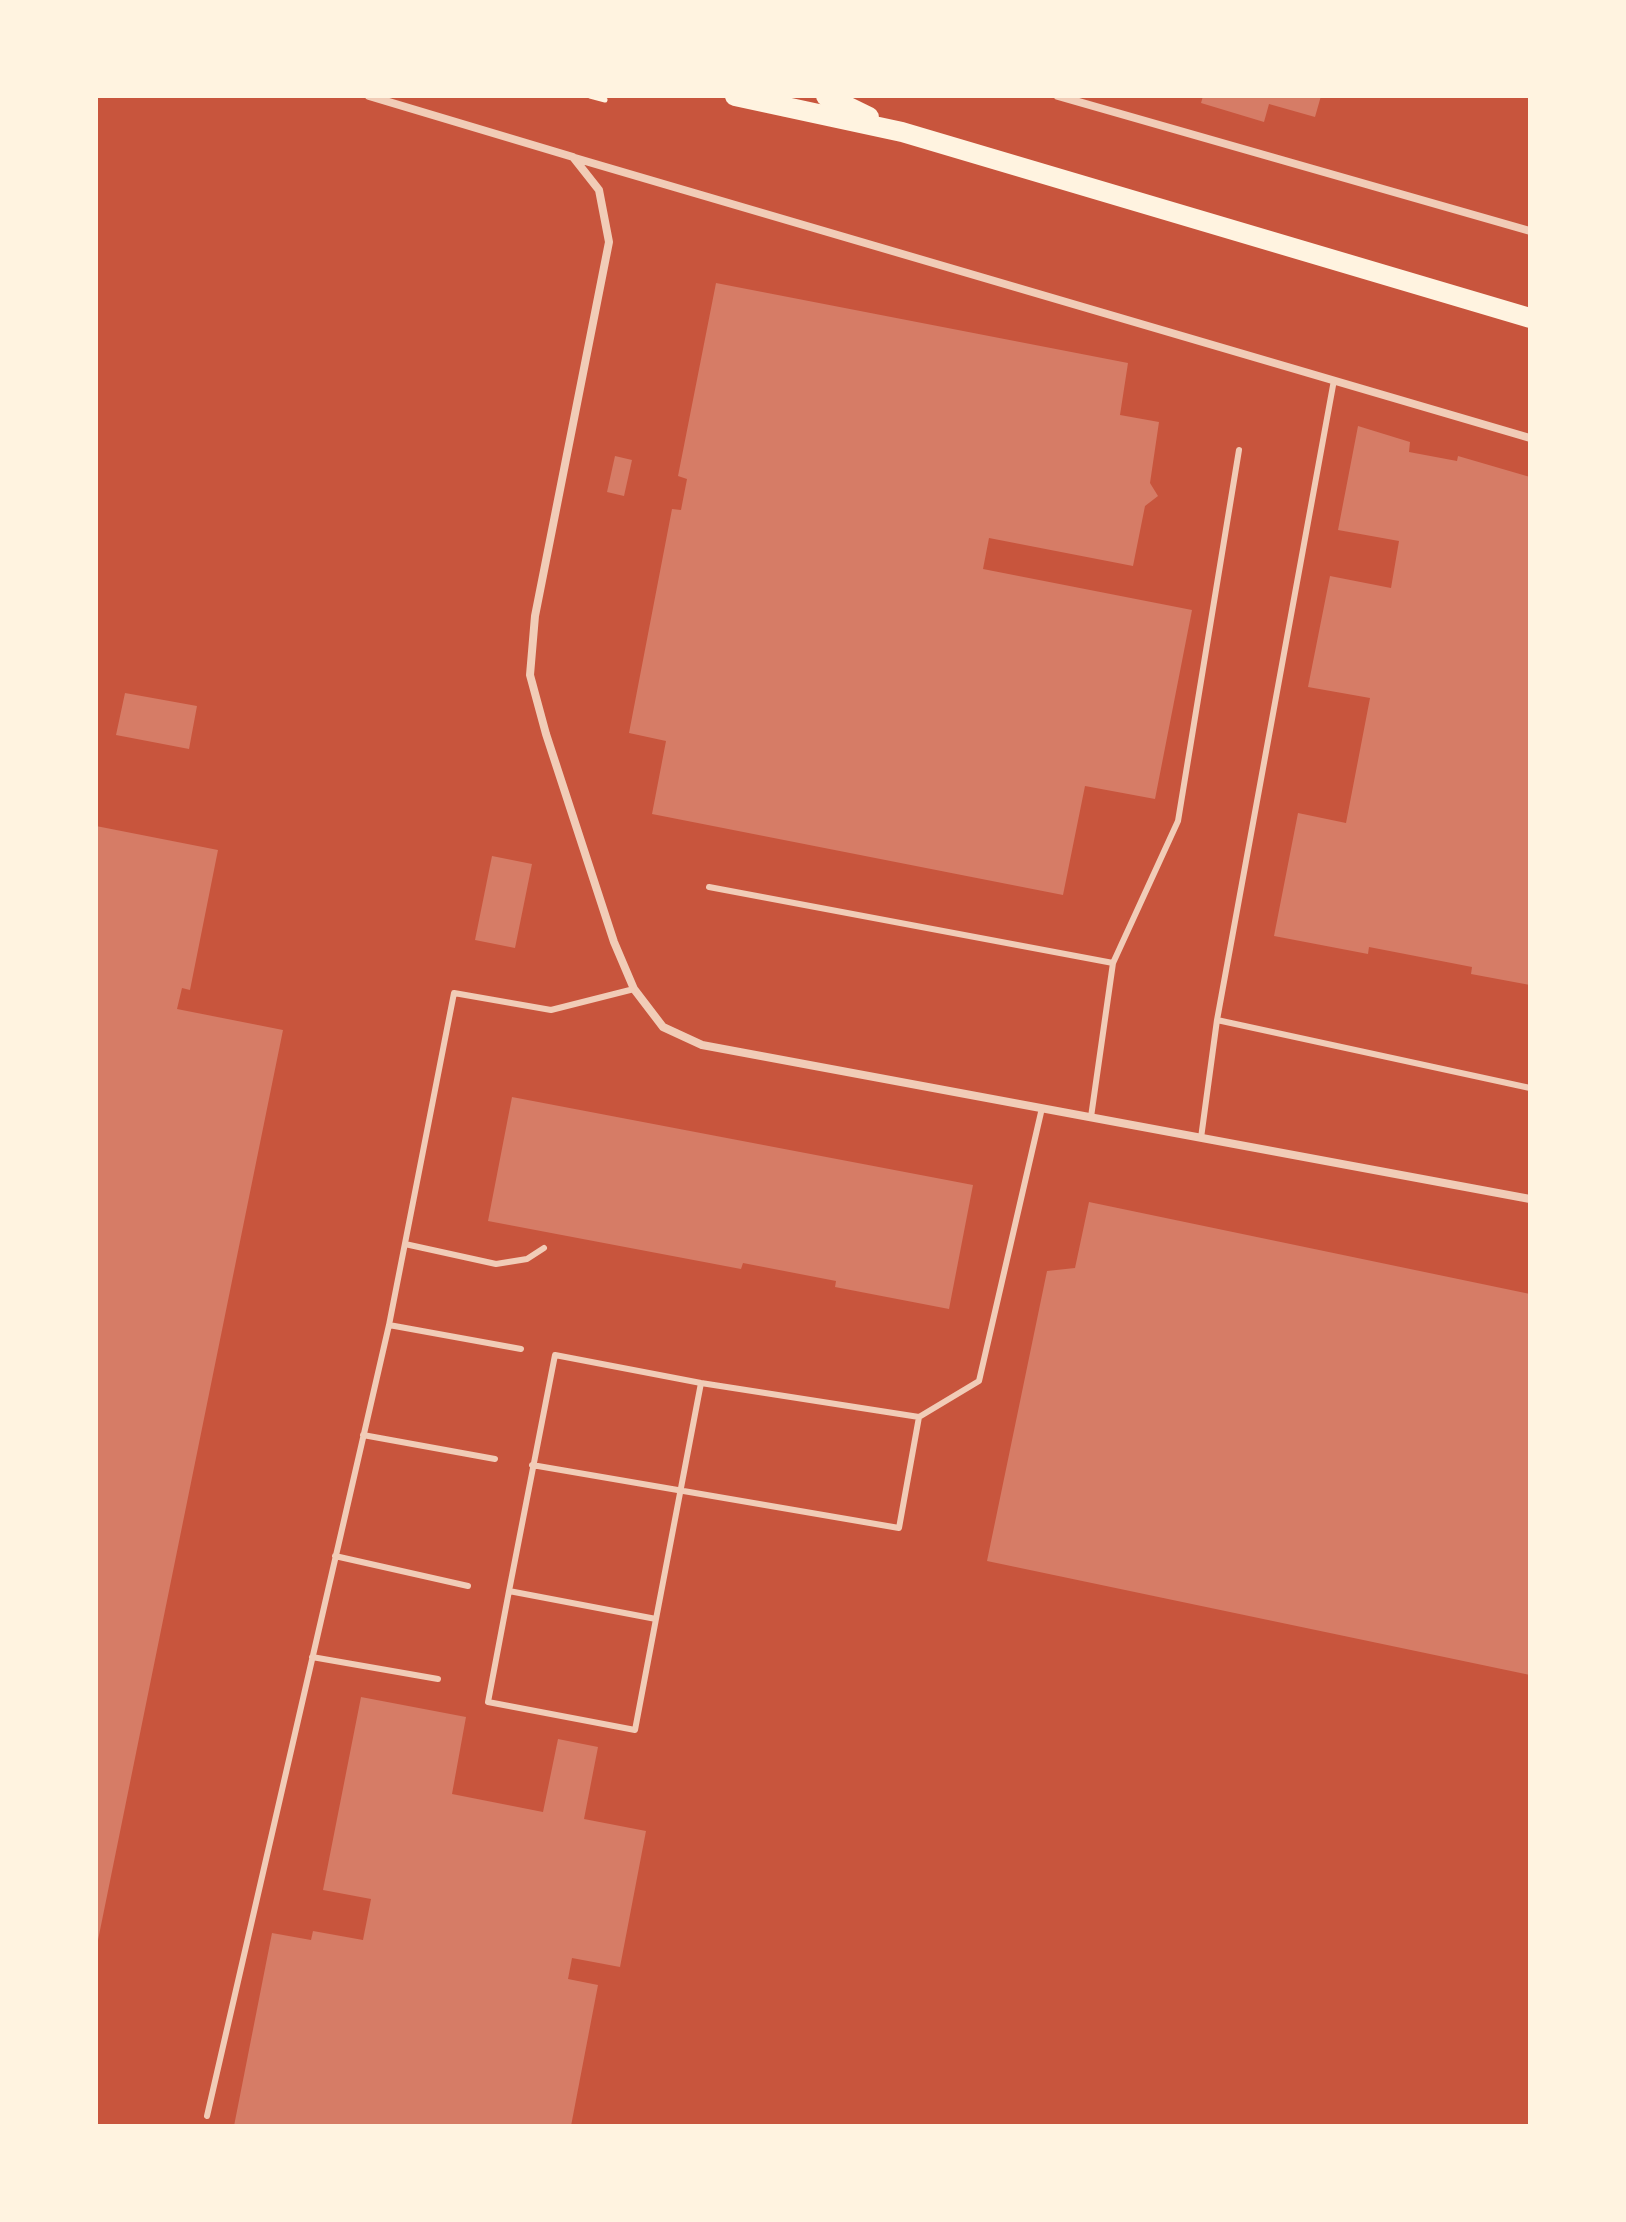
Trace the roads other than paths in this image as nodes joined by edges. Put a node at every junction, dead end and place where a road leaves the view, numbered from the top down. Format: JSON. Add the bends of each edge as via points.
{"nodes":[{"id":1,"x":369,"y":96,"type":"edge"},
{"id":2,"x":735,"y":96,"type":"edge"},
{"id":3,"x":826,"y":96,"type":"edge"},
{"id":4,"x":1058,"y":96,"type":"edge"},
{"id":5,"x":1099,"y":96,"type":"edge"},
{"id":6,"x":1099,"y":109,"type":"junction"},
{"id":7,"x":902,"y":132,"type":"junction"},
{"id":8,"x":573,"y":157,"type":"junction"},
{"id":9,"x":1530,"y":231,"type":"edge"},
{"id":10,"x":1530,"y":318,"type":"edge"},
{"id":11,"x":1334,"y":380,"type":"junction"},
{"id":12,"x":1530,"y":438,"type":"edge"},
{"id":13,"x":1239,"y":450,"type":"dead end"},
{"id":14,"x":709,"y":887,"type":"dead end"},
{"id":15,"x":1113,"y":963,"type":"junction"},
{"id":16,"x":634,"y":989,"type":"junction"},
{"id":17,"x":1217,"y":1020,"type":"junction"},
{"id":18,"x":1530,"y":1088,"type":"edge"},
{"id":19,"x":1042,"y":1108,"type":"junction"},
{"id":20,"x":1091,"y":1117,"type":"junction"},
{"id":21,"x":1201,"y":1138,"type":"junction"},
{"id":22,"x":1530,"y":1199,"type":"edge"},
{"id":23,"x":405,"y":1244,"type":"junction"},
{"id":24,"x":544,"y":1248,"type":"dead end"},
{"id":25,"x":389,"y":1325,"type":"junction"},
{"id":26,"x":521,"y":1349,"type":"dead end"},
{"id":27,"x":701,"y":1383,"type":"junction"},
{"id":28,"x":919,"y":1417,"type":"junction"},
{"id":29,"x":363,"y":1435,"type":"junction"},
{"id":30,"x":495,"y":1459,"type":"dead end"},
{"id":31,"x":532,"y":1465,"type":"junction"},
{"id":32,"x":680,"y":1491,"type":"junction"},
{"id":33,"x":335,"y":1556,"type":"junction"},
{"id":34,"x":468,"y":1586,"type":"dead end"},
{"id":35,"x":509,"y":1591,"type":"junction"},
{"id":36,"x":656,"y":1619,"type":"junction"},
{"id":37,"x":312,"y":1657,"type":"junction"},
{"id":38,"x":438,"y":1679,"type":"dead end"},
{"id":39,"x":207,"y":2116,"type":"dead end"}],
"edges":[{"from":1,"to":8,"type":"street"},
{"from":2,"to":7,"type":"main road"},
{"from":3,"to":7,"type":"main road"},
{"from":4,"to":6,"type":"street"},
{"from":5,"to":6,"type":"street"},
{"from":6,"to":9,"type":"street"},
{"from":7,"to":10,"type":"main road"},
{"from":8,"to":11,"type":"street"},
{"from":8,"to":16,"type":"street","via":[[599,190],[609,242],[535,616],[530,675],[614,942]]},
{"from":11,"to":12,"type":"street"},
{"from":11,"to":17,"type":"lane"},
{"from":13,"to":15,"type":"lane","via":[[1178,821]]},
{"from":14,"to":15,"type":"lane"},
{"from":15,"to":20,"type":"lane"},
{"from":16,"to":19,"type":"street","via":[[663,1027],[702,1045]]},
{"from":16,"to":23,"type":"lane","via":[[551,1010],[454,993]]},
{"from":17,"to":18,"type":"lane"},
{"from":17,"to":21,"type":"lane"},
{"from":19,"to":20,"type":"street"},
{"from":19,"to":28,"type":"lane","via":[[979,1381]]},
{"from":20,"to":21,"type":"street"},
{"from":21,"to":22,"type":"street"},
{"from":23,"to":24,"type":"lane","via":[[496,1264],[527,1259]]},
{"from":23,"to":25,"type":"lane"},
{"from":25,"to":26,"type":"lane"},
{"from":25,"to":29,"type":"lane"},
{"from":27,"to":28,"type":"lane"},
{"from":27,"to":31,"type":"lane","via":[[555,1355]]},
{"from":27,"to":32,"type":"lane"},
{"from":28,"to":32,"type":"lane","via":[[899,1528]]},
{"from":29,"to":30,"type":"lane"},
{"from":29,"to":33,"type":"lane"},
{"from":31,"to":32,"type":"lane"},
{"from":31,"to":35,"type":"lane"},
{"from":32,"to":36,"type":"lane"},
{"from":33,"to":34,"type":"lane"},
{"from":33,"to":37,"type":"lane"},
{"from":35,"to":36,"type":"lane"},
{"from":35,"to":36,"type":"lane","via":[[488,1702],[635,1730]]},
{"from":37,"to":38,"type":"lane"},
{"from":37,"to":39,"type":"lane"}]}
